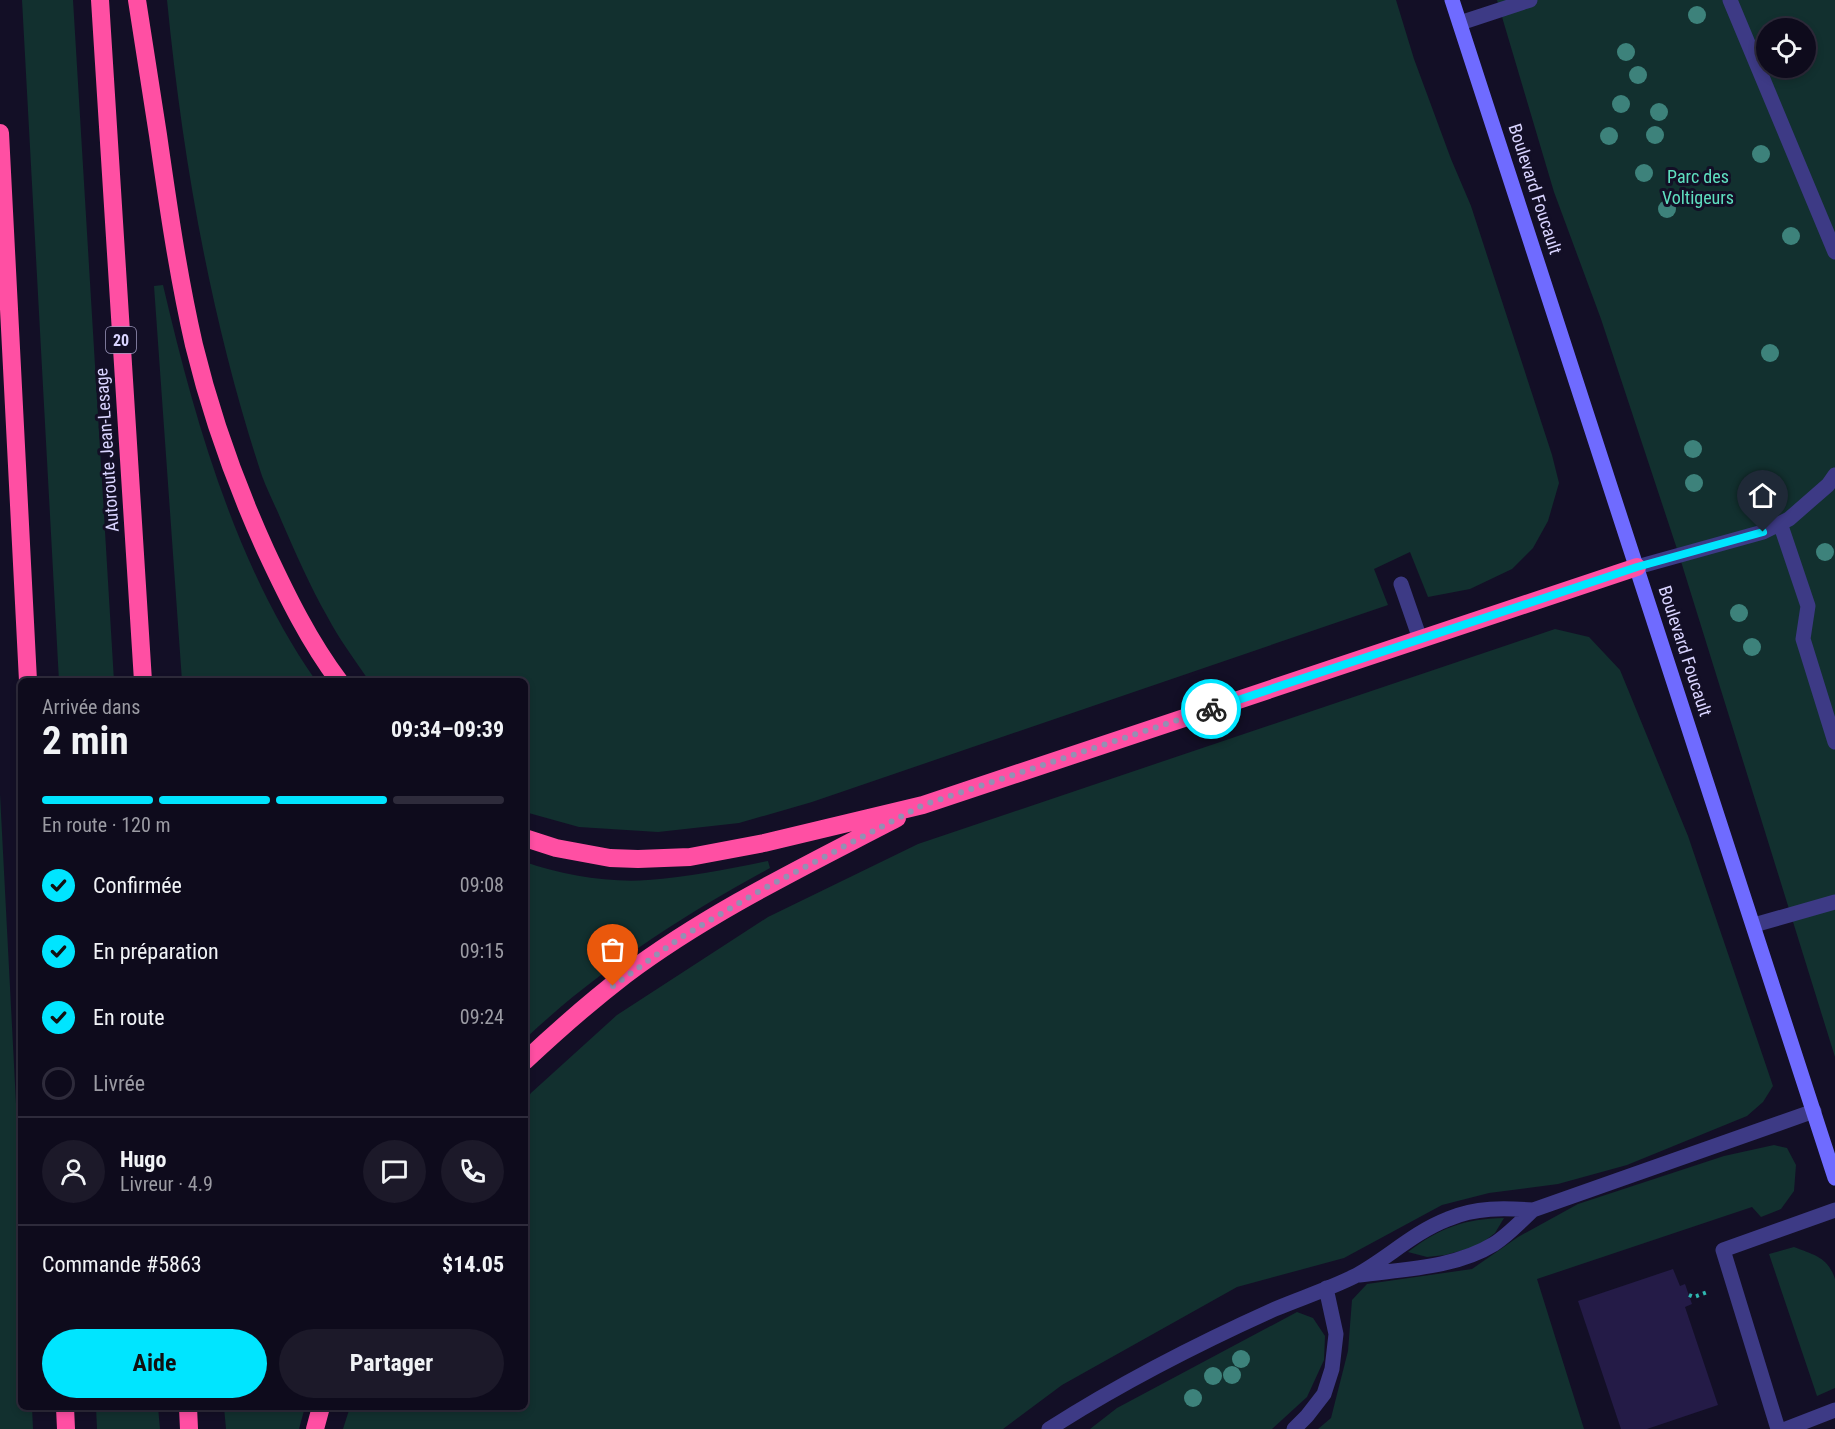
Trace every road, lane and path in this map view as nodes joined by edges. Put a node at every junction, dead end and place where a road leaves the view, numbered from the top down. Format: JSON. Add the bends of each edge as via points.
{"nodes":[{"id":1,"x":100,"y":0,"type":"edge"},
{"id":2,"x":137,"y":0,"type":"edge"},
{"id":3,"x":1452,"y":0,"type":"edge"},
{"id":4,"x":1530,"y":0,"type":"edge"},
{"id":5,"x":1730,"y":0,"type":"edge"},
{"id":6,"x":1460,"y":23,"type":"junction"},
{"id":7,"x":0,"y":133,"type":"edge"},
{"id":8,"x":1835,"y":252,"type":"edge"},
{"id":9,"x":1835,"y":475,"type":"edge"},
{"id":10,"x":1780,"y":523,"type":"junction"},
{"id":11,"x":1637,"y":567,"type":"junction"},
{"id":12,"x":1401,"y":584,"type":"dead end"},
{"id":13,"x":1420,"y":639,"type":"junction"},
{"id":14,"x":28,"y":678,"type":"edge"},
{"id":15,"x":142,"y":678,"type":"edge"},
{"id":16,"x":337,"y":678,"type":"edge"},
{"id":17,"x":1835,"y":742,"type":"edge"},
{"id":18,"x":923,"y":805,"type":"junction"},
{"id":19,"x":528,"y":839,"type":"edge"},
{"id":20,"x":1835,"y":902,"type":"edge"},
{"id":21,"x":1754,"y":925,"type":"junction"},
{"id":22,"x":528,"y":1058,"type":"edge"},
{"id":23,"x":1814,"y":1111,"type":"junction"},
{"id":24,"x":1835,"y":1178,"type":"edge"},
{"id":25,"x":1533,"y":1210,"type":"junction"},
{"id":26,"x":1835,"y":1210,"type":"edge"},
{"id":27,"x":1355,"y":1275,"type":"junction"},
{"id":28,"x":1326,"y":1288,"type":"junction"},
{"id":29,"x":1689,"y":1295,"type":"dead end"},
{"id":30,"x":1694,"y":1297,"type":"dead end"},
{"id":31,"x":65,"y":1410,"type":"edge"},
{"id":32,"x":188,"y":1410,"type":"edge"},
{"id":33,"x":320,"y":1410,"type":"edge"},
{"id":34,"x":1835,"y":1410,"type":"edge"},
{"id":35,"x":1058,"y":1427,"type":"edge"},
{"id":36,"x":66,"y":1429,"type":"edge"},
{"id":37,"x":189,"y":1429,"type":"edge"},
{"id":38,"x":315,"y":1429,"type":"edge"},
{"id":39,"x":1294,"y":1429,"type":"edge"},
{"id":40,"x":1778,"y":1429,"type":"edge"},
{"id":41,"x":1786,"y":1429,"type":"edge"}],
"edges":[{"from":1,"to":15,"type":"highway","name":"Autoroute Jean-Lesage","number":"20"},
{"from":2,"to":16,"type":"highway","via":[[181,280],[205,383],[261,539],[293,606]]},
{"from":3,"to":6,"type":"street","name":"Boulevard Foucault"},
{"from":4,"to":6,"type":"lane"},
{"from":5,"to":8,"type":"lane"},
{"from":6,"to":11,"type":"street","name":"Boulevard Foucault"},
{"from":7,"to":14,"type":"highway"},
{"from":9,"to":10,"type":"lane"},
{"from":10,"to":11,"type":"lane","via":[[1763,532]]},
{"from":10,"to":17,"type":"lane","via":[[1808,606],[1803,639]]},
{"from":11,"to":13,"type":"highway"},
{"from":11,"to":21,"type":"street","name":"Boulevard Foucault"},
{"from":12,"to":13,"type":"lane"},
{"from":13,"to":18,"type":"highway"},
{"from":18,"to":19,"type":"highway","via":[[690,857],[610,858]]},
{"from":18,"to":22,"type":"highway","via":[[778,880],[680,938],[599,996]]},
{"from":20,"to":21,"type":"lane"},
{"from":21,"to":23,"type":"street","name":"Boulevard Foucault"},
{"from":23,"to":24,"type":"street","name":"Boulevard Foucault"},
{"from":23,"to":25,"type":"lane"},
{"from":25,"to":27,"type":"lane","via":[[1497,1242],[1473,1255]]},
{"from":25,"to":27,"type":"lane","via":[[1497,1208],[1448,1218],[1416,1234]]},
{"from":26,"to":40,"type":"lane","via":[[1722,1250]]},
{"from":27,"to":28,"type":"lane"},
{"from":28,"to":35,"type":"lane","via":[[1174,1357],[1084,1406]]},
{"from":28,"to":39,"type":"lane","via":[[1336,1334],[1332,1369],[1324,1394]]},
{"from":29,"to":30,"type":"path"},
{"from":31,"to":36,"type":"highway"},
{"from":32,"to":37,"type":"highway"},
{"from":33,"to":38,"type":"highway"},
{"from":34,"to":41,"type":"lane"}]}
